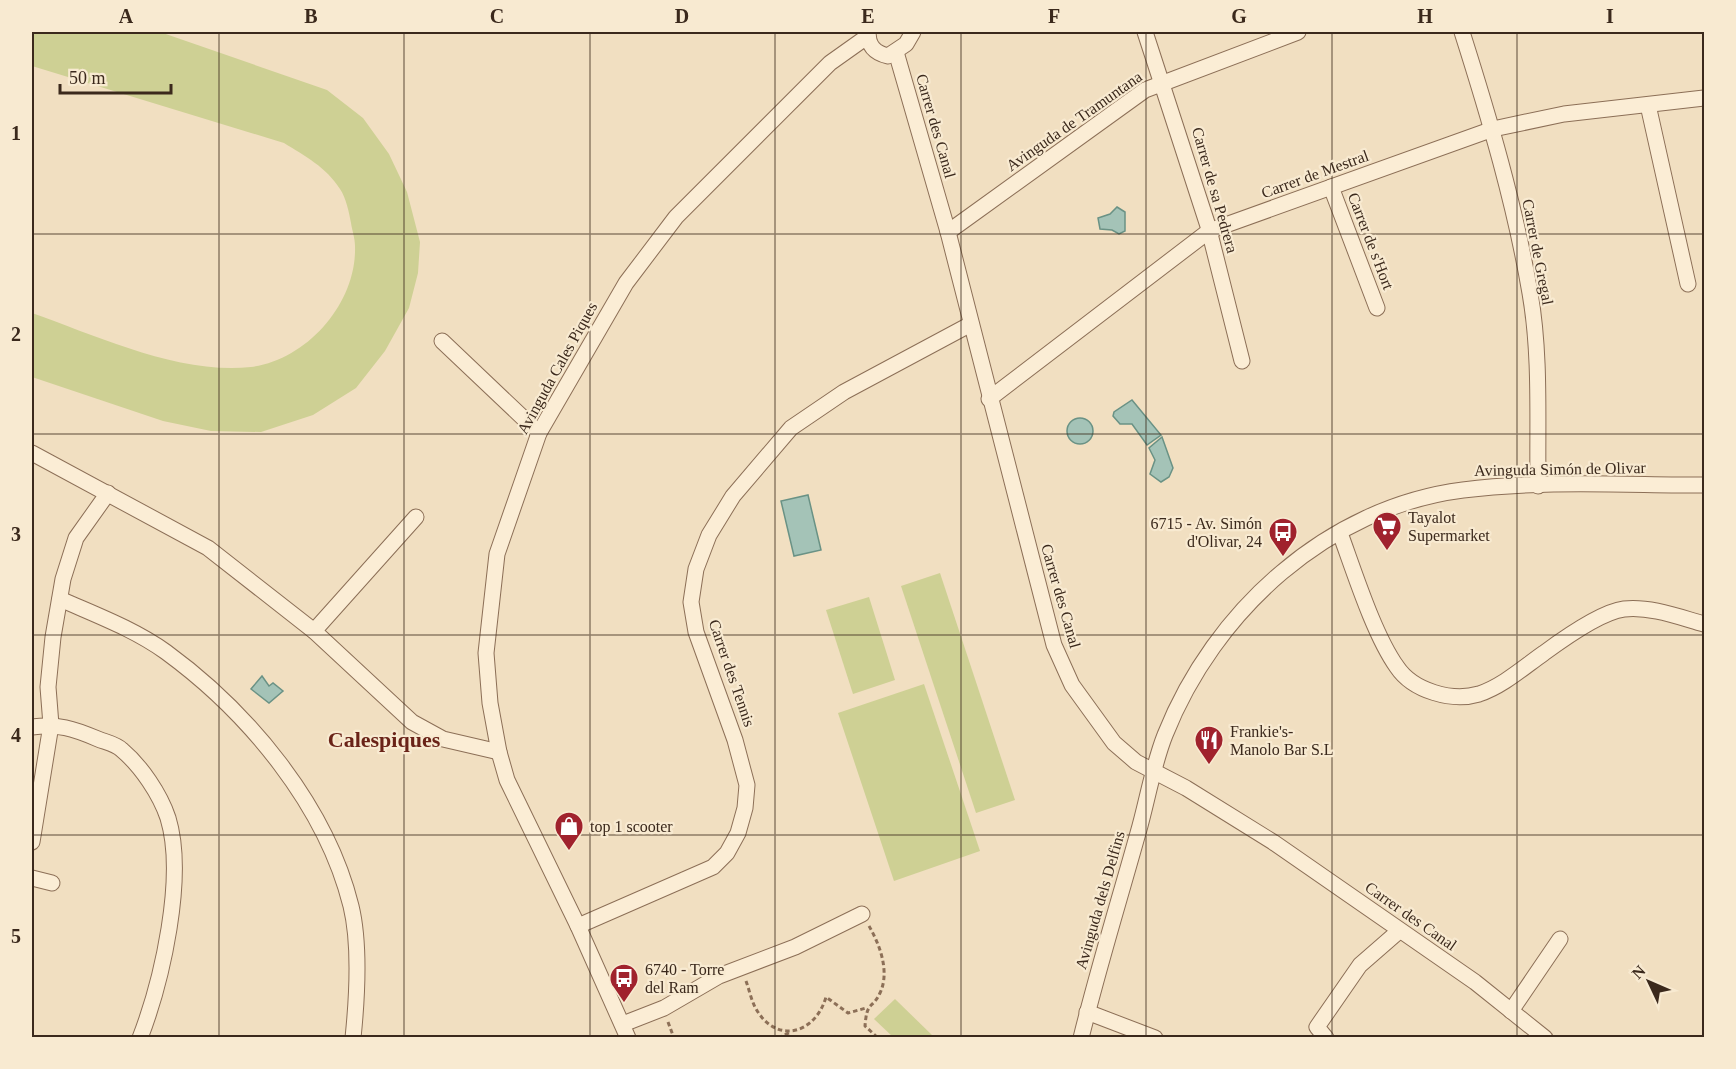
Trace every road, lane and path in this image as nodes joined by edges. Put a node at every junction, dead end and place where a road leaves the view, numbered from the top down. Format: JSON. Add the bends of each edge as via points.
{"nodes":[{"id":1,"x":913,"y":32,"type":"edge"},
{"id":2,"x":1145,"y":32,"type":"edge"},
{"id":3,"x":1298,"y":32,"type":"edge"},
{"id":4,"x":1462,"y":32,"type":"edge"},
{"id":5,"x":868,"y":34,"type":"edge"},
{"id":6,"x":896,"y":52,"type":"junction"},
{"id":7,"x":1163,"y":81,"type":"junction"},
{"id":8,"x":1704,"y":98,"type":"edge"},
{"id":9,"x":1648,"y":105,"type":"junction"},
{"id":10,"x":1493,"y":129,"type":"junction"},
{"id":11,"x":1331,"y":187,"type":"junction"},
{"id":12,"x":1209,"y":231,"type":"junction"},
{"id":13,"x":948,"y":232,"type":"junction"},
{"id":14,"x":1688,"y":284,"type":"dead end"},
{"id":15,"x":1377,"y":308,"type":"dead end"},
{"id":16,"x":971,"y":324,"type":"junction"},
{"id":17,"x":442,"y":341,"type":"dead end"},
{"id":18,"x":1242,"y":361,"type":"dead end"},
{"id":19,"x":990,"y":399,"type":"junction"},
{"id":20,"x":539,"y":433,"type":"junction"},
{"id":21,"x":32,"y":453,"type":"edge"},
{"id":22,"x":1704,"y":485,"type":"edge"},
{"id":23,"x":1538,"y":486,"type":"junction"},
{"id":24,"x":108,"y":493,"type":"junction"},
{"id":25,"x":416,"y":517,"type":"dead end"},
{"id":26,"x":1340,"y":533,"type":"junction"},
{"id":27,"x":60,"y":599,"type":"junction"},
{"id":28,"x":1704,"y":624,"type":"edge"},
{"id":29,"x":314,"y":631,"type":"junction"},
{"id":30,"x":51,"y":725,"type":"junction"},
{"id":31,"x":32,"y":727,"type":"edge"},
{"id":32,"x":499,"y":752,"type":"junction"},
{"id":33,"x":1155,"y":772,"type":"junction"},
{"id":34,"x":32,"y":842,"type":"edge"},
{"id":35,"x":32,"y":878,"type":"edge"},
{"id":36,"x":52,"y":883,"type":"dead end"},
{"id":37,"x":862,"y":914,"type":"joint"},
{"id":38,"x":578,"y":926,"type":"junction"},
{"id":39,"x":1399,"y":931,"type":"junction"},
{"id":40,"x":1560,"y":939,"type":"dead end"},
{"id":41,"x":742,"y":967,"type":"junction"},
{"id":42,"x":866,"y":1008,"type":"junction"},
{"id":43,"x":1511,"y":1011,"type":"junction"},
{"id":44,"x":1087,"y":1012,"type":"junction"},
{"id":45,"x":625,"y":1031,"type":"edge"},
{"id":46,"x":791,"y":1032,"type":"junction"},
{"id":47,"x":1077,"y":1034,"type":"edge"},
{"id":48,"x":140,"y":1038,"type":"edge"},
{"id":49,"x":353,"y":1038,"type":"edge"},
{"id":50,"x":778,"y":1038,"type":"edge"},
{"id":51,"x":878,"y":1038,"type":"edge"},
{"id":52,"x":1155,"y":1038,"type":"edge"},
{"id":53,"x":1326,"y":1038,"type":"edge"},
{"id":54,"x":1545,"y":1038,"type":"edge"}],
"edges":[{"from":1,"to":6,"type":"street"},
{"from":2,"to":7,"type":"street","name":"Carrer de sa Pedrera"},
{"from":3,"to":7,"type":"street","name":"Avinguda de Tramuntana"},
{"from":4,"to":10,"type":"street","name":"Carrer de Gregal"},
{"from":5,"to":6,"type":"street","via":[[878,54],[888,56]]},
{"from":5,"to":20,"type":"street","name":"Avinguda Cales Piques","via":[[830,63],[676,217],[626,283]]},
{"from":6,"to":13,"type":"street","name":"Carrer des Canal"},
{"from":7,"to":12,"type":"street","name":"Carrer de sa Pedrera"},
{"from":7,"to":13,"type":"street","name":"Avinguda de Tramuntana"},
{"from":8,"to":9,"type":"street","name":"Carrer de Mestral"},
{"from":9,"to":10,"type":"street","name":"Carrer de Mestral","via":[[1564,114]]},
{"from":9,"to":14,"type":"street"},
{"from":10,"to":11,"type":"street","name":"Carrer de Mestral"},
{"from":10,"to":23,"type":"street","name":"Carrer de Gregal","via":[[1530,294],[1536,346]]},
{"from":11,"to":12,"type":"street","name":"Carrer de Mestral"},
{"from":11,"to":15,"type":"street","name":"Carrer de s'Hort"},
{"from":12,"to":18,"type":"street","name":"Carrer de sa Pedrera"},
{"from":12,"to":19,"type":"street","name":"Carrer de Mestral"},
{"from":13,"to":16,"type":"street","name":"Carrer des Canal"},
{"from":16,"to":19,"type":"street","name":"Carrer des Canal"},
{"from":16,"to":38,"type":"street","name":"Carrer des Tennis","via":[[862,390],[815,410],[791,428],[733,496],[709,535],[696,569],[692,602],[696,632],[747,785],[738,832],[727,853],[713,867]]},
{"from":17,"to":20,"type":"street"},
{"from":19,"to":33,"type":"street","name":"Carrer des Canal","via":[[1054,645],[1071,686],[1114,743]]},
{"from":20,"to":32,"type":"street","name":"Avinguda Cales Piques","via":[[496,554],[486,653]]},
{"from":21,"to":24,"type":"street"},
{"from":22,"to":23,"type":"street","name":"Avinguda Simón de Olivar"},
{"from":23,"to":26,"type":"street","name":"Avinguda Simón de Olivar","via":[[1463,490],[1426,497],[1366,518]]},
{"from":24,"to":27,"type":"street","via":[[76,538]]},
{"from":24,"to":29,"type":"street","via":[[208,548]]},
{"from":25,"to":29,"type":"street"},
{"from":26,"to":28,"type":"street","via":[[1385,647],[1398,669],[1420,687],[1449,697],[1478,694],[1504,681],[1579,629],[1623,609],[1650,610]]},
{"from":26,"to":33,"type":"street","name":"Avinguda Simón de Olivar","via":[[1277,575],[1217,641],[1183,695],[1164,737]]},
{"from":27,"to":30,"type":"street","via":[[48,687]]},
{"from":27,"to":49,"type":"street","via":[[120,625],[164,651],[200,680],[286,772],[339,868],[352,908]]},
{"from":29,"to":32,"type":"street","via":[[412,722],[443,739]]},
{"from":30,"to":31,"type":"street"},
{"from":30,"to":34,"type":"street"},
{"from":30,"to":48,"type":"street","via":[[69,726],[121,748],[148,778],[168,818],[175,870],[167,935]]},
{"from":32,"to":38,"type":"street","name":"Avinguda Cales Piques","via":[[507,780]]},
{"from":33,"to":39,"type":"street","name":"Carrer des Canal","via":[[1273,842]]},
{"from":33,"to":44,"type":"street","name":"Avinguda dels Delfins"},
{"from":35,"to":36,"type":"street"},
{"from":37,"to":41,"type":"street","via":[[795,947]]},
{"from":37,"to":42,"type":"path","via":[[879,942],[883,963],[879,994]]},
{"from":38,"to":45,"type":"street","name":"Avinguda Cales Piques"},
{"from":39,"to":43,"type":"street","name":"Carrer des Canal"},
{"from":39,"to":53,"type":"street","via":[[1360,965],[1317,1027]]},
{"from":40,"to":43,"type":"street"},
{"from":41,"to":45,"type":"street","via":[[719,976]]},
{"from":41,"to":46,"type":"path","via":[[756,1008],[770,1024]]},
{"from":42,"to":46,"type":"path","via":[[848,1013],[825,997],[821,1013],[806,1028]]},
{"from":42,"to":51,"type":"path","via":[[865,1026]]},
{"from":43,"to":54,"type":"street","name":"Carrer des Canal"},
{"from":44,"to":47,"type":"street","name":"Avinguda dels Delfins"},
{"from":44,"to":52,"type":"street"},
{"from":46,"to":50,"type":"path"}]}
